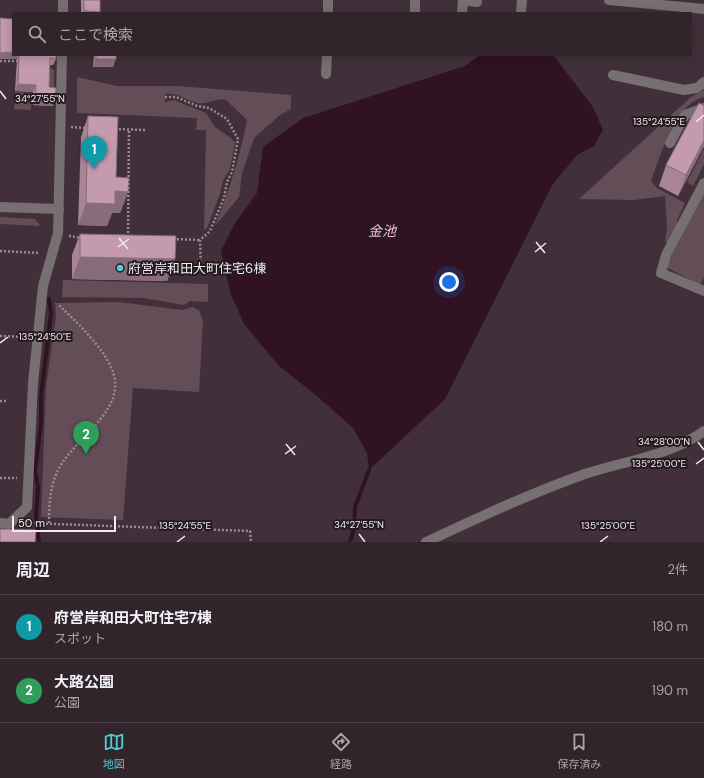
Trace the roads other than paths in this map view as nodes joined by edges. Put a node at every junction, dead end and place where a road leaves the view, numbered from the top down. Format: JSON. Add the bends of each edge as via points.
{"nodes":[{"id":1,"x":63,"y":0,"type":"edge"},
{"id":2,"x":328,"y":0,"type":"edge"},
{"id":3,"x":415,"y":0,"type":"edge"},
{"id":4,"x":463,"y":0,"type":"edge"},
{"id":5,"x":522,"y":0,"type":"edge"},
{"id":6,"x":609,"y":0,"type":"edge"},
{"id":7,"x":619,"y":1,"type":"edge"},
{"id":8,"x":477,"y":2,"type":"dead end"},
{"id":9,"x":677,"y":3,"type":"edge"},
{"id":10,"x":704,"y":10,"type":"edge"},
{"id":11,"x":63,"y":12,"type":"edge"},
{"id":12,"x":328,"y":12,"type":"edge"},
{"id":13,"x":415,"y":12,"type":"edge"},
{"id":14,"x":462,"y":12,"type":"edge"},
{"id":15,"x":521,"y":12,"type":"edge"},
{"id":16,"x":62,"y":56,"type":"edge"},
{"id":17,"x":327,"y":56,"type":"edge"},
{"id":18,"x":326,"y":74,"type":"dead end"},
{"id":19,"x":613,"y":75,"type":"dead end"},
{"id":20,"x":704,"y":82,"type":"edge"},
{"id":21,"x":704,"y":108,"type":"edge"},
{"id":22,"x":670,"y":143,"type":"dead end"},
{"id":23,"x":704,"y":183,"type":"edge"},
{"id":24,"x":0,"y":207,"type":"edge"},
{"id":25,"x":59,"y":209,"type":"junction"},
{"id":26,"x":704,"y":290,"type":"edge"},
{"id":27,"x":704,"y":431,"type":"edge"},
{"id":28,"x":0,"y":523,"type":"edge"},
{"id":29,"x":426,"y":542,"type":"edge"}],
"edges":[{"from":1,"to":11,"type":"street"},
{"from":2,"to":12,"type":"street"},
{"from":3,"to":13,"type":"street"},
{"from":4,"to":8,"type":"street"},
{"from":4,"to":14,"type":"street"},
{"from":5,"to":15,"type":"street"},
{"from":6,"to":7,"type":"street"},
{"from":7,"to":9,"type":"street"},
{"from":9,"to":10,"type":"street"},
{"from":16,"to":25,"type":"street"},
{"from":17,"to":18,"type":"street"},
{"from":19,"to":20,"type":"street","via":[[684,90],[697,88]]},
{"from":21,"to":22,"type":"street","via":[[685,115]]},
{"from":23,"to":26,"type":"street","via":[[666,255],[661,273]]},
{"from":24,"to":25,"type":"street"},
{"from":25,"to":28,"type":"street","via":[[58,233],[43,286],[33,383],[27,507],[9,524]]},
{"from":27,"to":29,"type":"street","via":[[664,452],[584,475]]}]}
